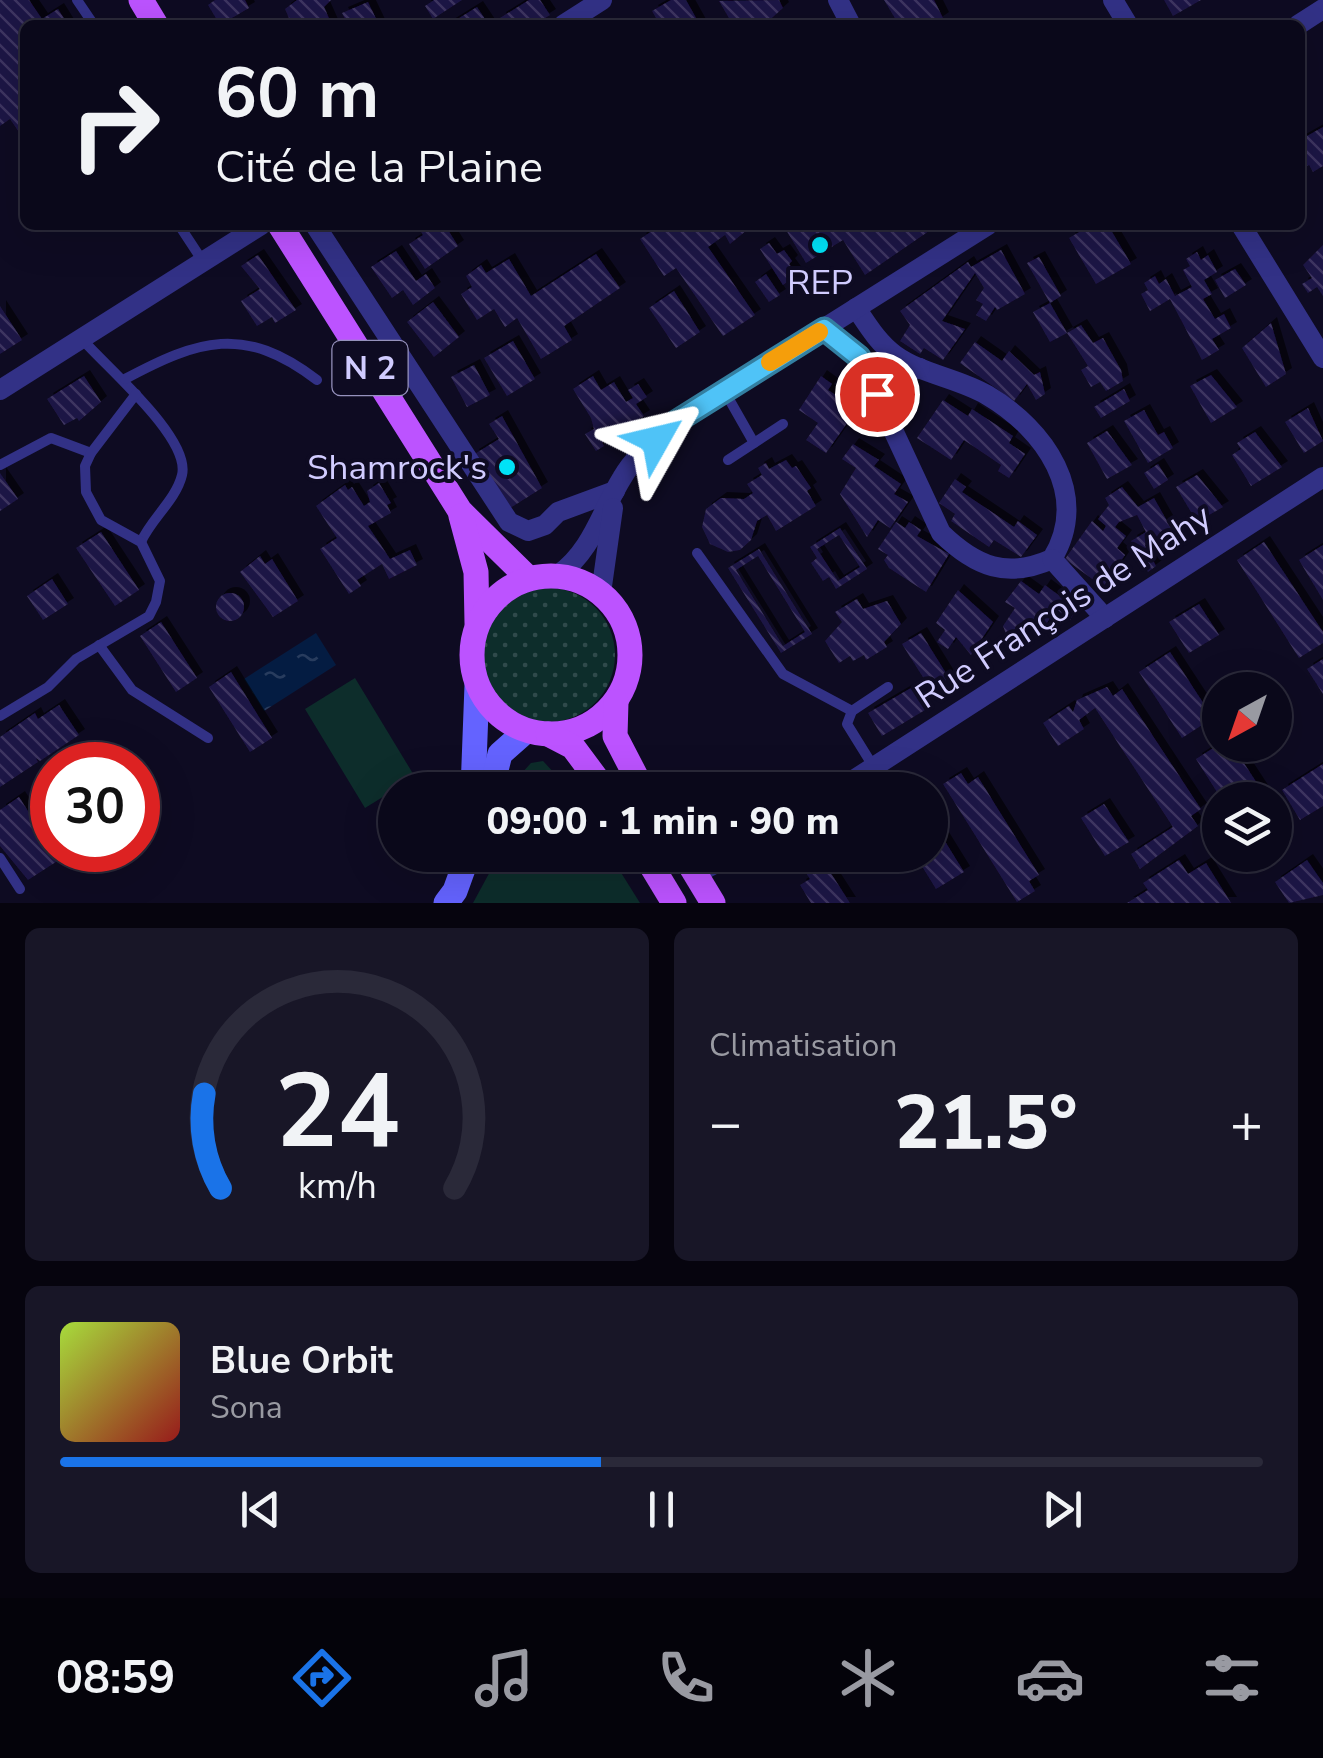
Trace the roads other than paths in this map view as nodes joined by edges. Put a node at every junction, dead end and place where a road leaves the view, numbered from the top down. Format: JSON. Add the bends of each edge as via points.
{"nodes":[{"id":1,"x":602,"y":0,"type":"edge"},
{"id":2,"x":571,"y":20,"type":"edge"},
{"id":3,"x":182,"y":230,"type":"edge"},
{"id":4,"x":253,"y":230,"type":"edge"},
{"id":5,"x":283,"y":230,"type":"edge"},
{"id":6,"x":318,"y":230,"type":"edge"},
{"id":7,"x":1244,"y":230,"type":"edge"},
{"id":8,"x":961,"y":233,"type":"edge"},
{"id":9,"x":202,"y":260,"type":"junction"},
{"id":10,"x":856,"y":308,"type":"junction"},
{"id":11,"x":824,"y":329,"type":"junction"},
{"id":12,"x":82,"y":338,"type":"junction"},
{"id":13,"x":1323,"y":358,"type":"edge"},
{"id":14,"x":920,"y":368,"type":"junction"},
{"id":15,"x":125,"y":380,"type":"junction"},
{"id":16,"x":317,"y":380,"type":"dead end"},
{"id":17,"x":0,"y":390,"type":"edge"},
{"id":18,"x":725,"y":392,"type":"junction"},
{"id":19,"x":136,"y":394,"type":"junction"},
{"id":20,"x":877,"y":394,"type":"junction"},
{"id":21,"x":783,"y":424,"type":"dead end"},
{"id":22,"x":754,"y":443,"type":"junction"},
{"id":23,"x":91,"y":454,"type":"junction"},
{"id":24,"x":728,"y":460,"type":"dead end"},
{"id":25,"x":0,"y":466,"type":"edge"},
{"id":26,"x":1323,"y":477,"type":"edge"},
{"id":27,"x":615,"y":491,"type":"junction"},
{"id":28,"x":460,"y":511,"type":"junction"},
{"id":29,"x":141,"y":542,"type":"junction"},
{"id":30,"x":696,"y":553,"type":"dead end"},
{"id":31,"x":1052,"y":559,"type":"junction"},
{"id":32,"x":558,"y":575,"type":"junction"},
{"id":33,"x":528,"y":578,"type":"junction"},
{"id":34,"x":601,"y":593,"type":"junction"},
{"id":35,"x":1105,"y":618,"type":"junction"},
{"id":36,"x":477,"y":625,"type":"junction"},
{"id":37,"x":99,"y":645,"type":"junction"},
{"id":38,"x":477,"y":685,"type":"junction"},
{"id":39,"x":888,"y":687,"type":"dead end"},
{"id":40,"x":616,"y":702,"type":"junction"},
{"id":41,"x":852,"y":711,"type":"junction"},
{"id":42,"x":0,"y":716,"type":"edge"},
{"id":43,"x":537,"y":732,"type":"junction"},
{"id":44,"x":208,"y":738,"type":"dead end"},
{"id":45,"x":874,"y":767,"type":"junction"},
{"id":46,"x":474,"y":772,"type":"edge"},
{"id":47,"x":496,"y":772,"type":"edge"},
{"id":48,"x":592,"y":772,"type":"edge"},
{"id":49,"x":633,"y":772,"type":"edge"},
{"id":50,"x":866,"y":772,"type":"edge"},
{"id":51,"x":0,"y":858,"type":"edge"},
{"id":52,"x":462,"y":872,"type":"edge"},
{"id":53,"x":655,"y":872,"type":"edge"},
{"id":54,"x":694,"y":872,"type":"edge"},
{"id":55,"x":20,"y":889,"type":"dead end"},
{"id":56,"x":446,"y":903,"type":"edge"},
{"id":57,"x":674,"y":903,"type":"edge"},
{"id":58,"x":713,"y":903,"type":"edge"}],
"edges":[{"from":1,"to":2,"type":"street"},
{"from":3,"to":9,"type":"lane"},
{"from":4,"to":9,"type":"street"},
{"from":5,"to":28,"type":"main road","number":"N 2"},
{"from":6,"to":27,"type":"street","via":[[509,522],[528,531]]},
{"from":7,"to":13,"type":"street"},
{"from":8,"to":10,"type":"street"},
{"from":9,"to":12,"type":"street"},
{"from":10,"to":11,"type":"street"},
{"from":10,"to":14,"type":"street","via":[[895,356]]},
{"from":11,"to":18,"type":"street"},
{"from":11,"to":20,"type":"street","via":[[859,357]]},
{"from":12,"to":15,"type":"lane"},
{"from":12,"to":17,"type":"street"},
{"from":14,"to":20,"type":"street","via":[[888,378]]},
{"from":14,"to":31,"type":"street","via":[[986,394],[1055,460],[1069,523]]},
{"from":15,"to":16,"type":"lane","via":[[165,356],[226,344],[260,350]]},
{"from":15,"to":19,"type":"lane"},
{"from":18,"to":22,"type":"lane"},
{"from":18,"to":27,"type":"street","via":[[677,421],[636,458]]},
{"from":19,"to":23,"type":"lane"},
{"from":19,"to":29,"type":"lane","via":[[181,457],[183,474]]},
{"from":20,"to":31,"type":"street","via":[[922,500],[960,552],[1005,572]]},
{"from":21,"to":22,"type":"lane"},
{"from":22,"to":24,"type":"lane"},
{"from":23,"to":25,"type":"lane","via":[[51,438]]},
{"from":23,"to":29,"type":"lane","via":[[85,479],[90,507]]},
{"from":26,"to":35,"type":"street","name":"Rue François de Mahy"},
{"from":27,"to":32,"type":"street","via":[[592,537]]},
{"from":27,"to":34,"type":"street"},
{"from":28,"to":33,"type":"main road","number":"N 2"},
{"from":28,"to":36,"type":"main road","number":"N 2","via":[[476,572]]},
{"from":29,"to":37,"type":"lane","via":[[160,581],[156,602],[149,616]]},
{"from":30,"to":41,"type":"lane","via":[[783,674]]},
{"from":31,"to":35,"type":"street"},
{"from":32,"to":33,"type":"main road"},
{"from":32,"to":34,"type":"main road"},
{"from":33,"to":36,"type":"main road","via":[[498,596]]},
{"from":34,"to":40,"type":"main road","via":[[620,616],[630,644],[628,674]]},
{"from":35,"to":45,"type":"street","name":"Rue François de Mahy"},
{"from":36,"to":38,"type":"main road","number":"N 2"},
{"from":37,"to":42,"type":"lane"},
{"from":37,"to":44,"type":"lane","via":[[132,690]]},
{"from":38,"to":43,"type":"main road","via":[[490,705]]},
{"from":38,"to":46,"type":"main road"},
{"from":39,"to":41,"type":"lane"},
{"from":40,"to":43,"type":"main road","via":[[586,727]]},
{"from":40,"to":49,"type":"main road","via":[[615,736]]},
{"from":41,"to":45,"type":"lane","via":[[848,724]]},
{"from":43,"to":47,"type":"main road","via":[[500,754]]},
{"from":43,"to":48,"type":"main road","via":[[573,747]]},
{"from":45,"to":50,"type":"street","name":"Rue François de Mahy"},
{"from":51,"to":55,"type":"lane"},
{"from":52,"to":56,"type":"main road"},
{"from":53,"to":57,"type":"main road"},
{"from":54,"to":58,"type":"main road"}]}
